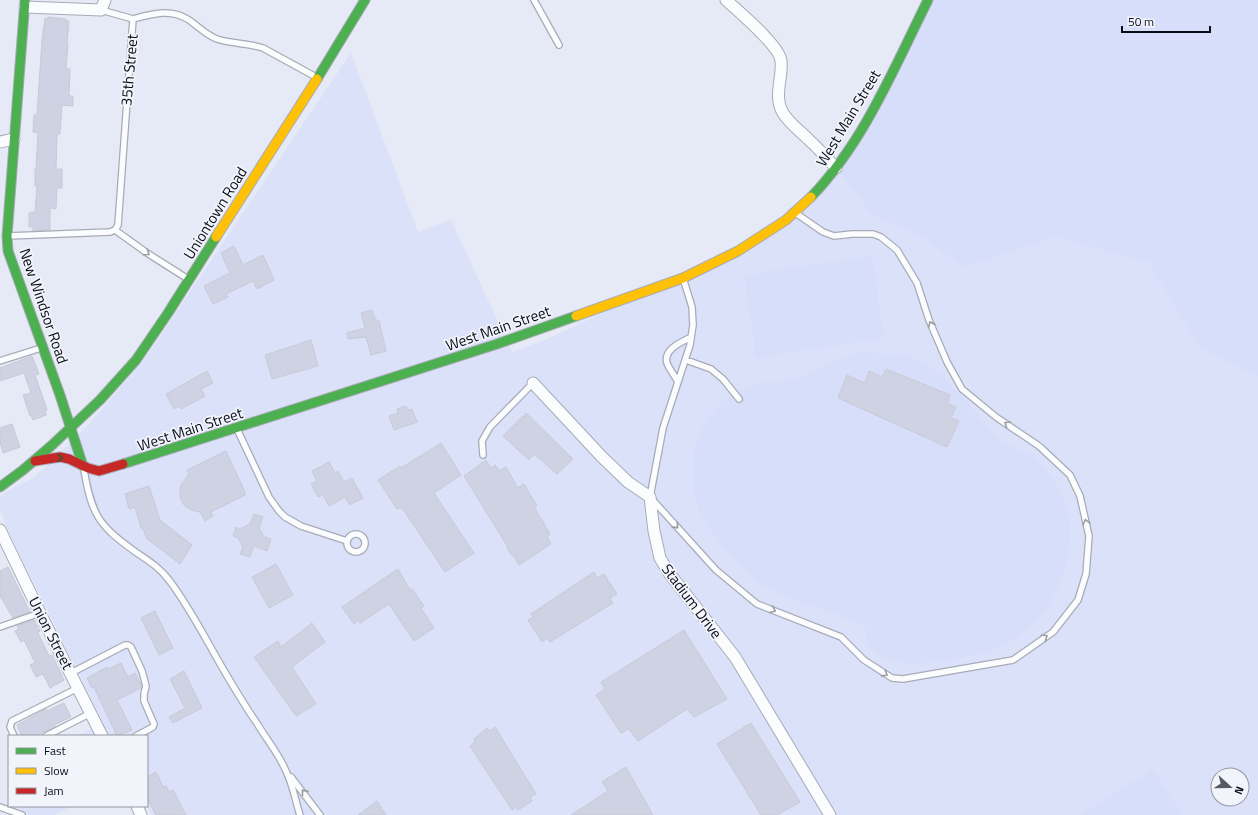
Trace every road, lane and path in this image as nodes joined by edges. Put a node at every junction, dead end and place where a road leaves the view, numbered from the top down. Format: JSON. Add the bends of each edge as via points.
{"nodes":[{"id":1,"x":365,"y":0,"type":"edge"},
{"id":2,"x":534,"y":0,"type":"edge"},
{"id":3,"x":726,"y":0,"type":"edge"},
{"id":4,"x":928,"y":0,"type":"edge"},
{"id":5,"x":25,"y":4,"type":"edge"},
{"id":6,"x":103,"y":5,"type":"edge"},
{"id":7,"x":133,"y":19,"type":"junction"},
{"id":8,"x":559,"y":45,"type":"dead end"},
{"id":9,"x":318,"y":78,"type":"junction"},
{"id":10,"x":14,"y":139,"type":"junction"},
{"id":11,"x":0,"y":142,"type":"edge"},
{"id":12,"x":836,"y":168,"type":"junction"},
{"id":13,"x":795,"y":212,"type":"junction"},
{"id":14,"x":115,"y":230,"type":"junction"},
{"id":15,"x":7,"y":236,"type":"junction"},
{"id":16,"x":4,"y":252,"type":"edge"},
{"id":17,"x":683,"y":278,"type":"junction"},
{"id":18,"x":189,"y":280,"type":"junction"},
{"id":19,"x":691,"y":337,"type":"junction"},
{"id":20,"x":43,"y":347,"type":"junction"},
{"id":21,"x":686,"y":360,"type":"junction"},
{"id":22,"x":0,"y":361,"type":"edge"},
{"id":23,"x":678,"y":382,"type":"junction"},
{"id":24,"x":533,"y":383,"type":"joint"},
{"id":25,"x":739,"y":399,"type":"dead end"},
{"id":26,"x":70,"y":426,"type":"junction"},
{"id":27,"x":236,"y":428,"type":"junction"},
{"id":28,"x":483,"y":454,"type":"dead end"},
{"id":29,"x":35,"y":461,"type":"junction"},
{"id":30,"x":83,"y":466,"type":"junction"},
{"id":31,"x":0,"y":487,"type":"edge"},
{"id":32,"x":650,"y":498,"type":"junction"},
{"id":33,"x":0,"y":530,"type":"edge"},
{"id":34,"x":347,"y":541,"type":"dead end"},
{"id":35,"x":40,"y":613,"type":"junction"},
{"id":36,"x":0,"y":627,"type":"edge"},
{"id":37,"x":71,"y":673,"type":"junction"},
{"id":38,"x":79,"y":688,"type":"junction"},
{"id":39,"x":91,"y":713,"type":"junction"},
{"id":40,"x":14,"y":735,"type":"edge"},
{"id":41,"x":48,"y":735,"type":"edge"},
{"id":42,"x":102,"y":735,"type":"edge"},
{"id":43,"x":138,"y":735,"type":"edge"},
{"id":44,"x":286,"y":770,"type":"junction"},
{"id":45,"x":0,"y":807,"type":"edge"},
{"id":46,"x":22,"y":815,"type":"edge"},
{"id":47,"x":300,"y":815,"type":"edge"},
{"id":48,"x":320,"y":815,"type":"edge"},
{"id":49,"x":830,"y":815,"type":"edge"}],
"edges":[{"from":1,"to":9,"type":"street","name":"Uniontown Road"},
{"from":2,"to":8,"type":"lane"},
{"from":3,"to":12,"type":"street","via":[[778,52],[781,69],[778,96],[782,112]]},
{"from":4,"to":12,"type":"street","name":"West Main Street","via":[[880,96]]},
{"from":5,"to":6,"type":"street","name":"35th Street"},
{"from":5,"to":10,"type":"street","name":"New Windsor Road"},
{"from":6,"to":7,"type":"lane","name":"35th Street"},
{"from":7,"to":9,"type":"lane","via":[[158,13],[171,13],[189,20],[208,35],[218,39],[263,48]]},
{"from":7,"to":14,"type":"lane","name":"35th Street","via":[[118,225]]},
{"from":9,"to":18,"type":"street","name":"Uniontown Road"},
{"from":10,"to":11,"type":"street"},
{"from":10,"to":15,"type":"street","name":"New Windsor Road"},
{"from":12,"to":13,"type":"street","name":"West Main Street","via":[[823,185]]},
{"from":13,"to":17,"type":"street","name":"West Main Street","via":[[745,247]]},
{"from":32,"to":13,"type":"lane","one_way":true,"via":[[716,570],[757,604],[841,637],[864,660],[892,678],[903,679],[1013,660],[1053,632],[1078,600],[1086,574],[1089,536],[1080,496],[1070,475],[1039,446],[962,389],[929,320],[917,283],[897,250],[873,234],[834,236],[822,232]]},
{"from":14,"to":15,"type":"lane"},
{"from":14,"to":18,"type":"lane","one_way":true},
{"from":15,"to":16,"type":"street","name":"New Windsor Road"},
{"from":16,"to":20,"type":"street","name":"New Windsor Road"},
{"from":17,"to":19,"type":"lane","via":[[692,307]]},
{"from":17,"to":27,"type":"street","name":"West Main Street","via":[[497,344]]},
{"from":18,"to":26,"type":"street","name":"Uniontown Road","via":[[136,360],[100,400]]},
{"from":19,"to":21,"type":"lane"},
{"from":19,"to":23,"type":"lane","via":[[668,352],[666,362]]},
{"from":20,"to":22,"type":"lane"},
{"from":20,"to":26,"type":"street","name":"New Windsor Road"},
{"from":21,"to":23,"type":"lane"},
{"from":21,"to":25,"type":"lane","via":[[711,369]]},
{"from":23,"to":32,"type":"lane","via":[[663,428]]},
{"from":24,"to":28,"type":"lane","via":[[490,427],[482,441]]},
{"from":24,"to":32,"type":"street","via":[[602,457],[628,482]]},
{"from":26,"to":29,"type":"street"},
{"from":26,"to":30,"type":"street"},
{"from":27,"to":30,"type":"street","name":"West Main Street","via":[[105,470],[95,472]]},
{"from":27,"to":34,"type":"lane","via":[[269,497],[279,511],[301,526]]},
{"from":29,"to":30,"type":"street","name":"West Main Street","one_way":true,"via":[[58,457]]},
{"from":29,"to":31,"type":"street"},
{"from":30,"to":44,"type":"lane","via":[[91,504],[101,522],[122,543],[159,568],[169,580],[191,611]]},
{"from":32,"to":49,"type":"street","name":"Stadium Drive","via":[[660,558],[735,658]]},
{"from":33,"to":35,"type":"street","name":"Union Street"},
{"from":35,"to":36,"type":"lane"},
{"from":35,"to":37,"type":"street","name":"Union Street"},
{"from":37,"to":38,"type":"street","name":"Union Street"},
{"from":37,"to":43,"type":"lane","via":[[125,645],[131,647],[142,671],[146,686],[144,701],[154,724]]},
{"from":38,"to":39,"type":"street","name":"Union Street"},
{"from":38,"to":40,"type":"lane","via":[[12,721],[10,728]]},
{"from":39,"to":41,"type":"lane"},
{"from":39,"to":42,"type":"street","name":"Union Street"},
{"from":44,"to":47,"type":"lane"},
{"from":48,"to":44,"type":"lane","one_way":true},
{"from":45,"to":46,"type":"lane"}]}
